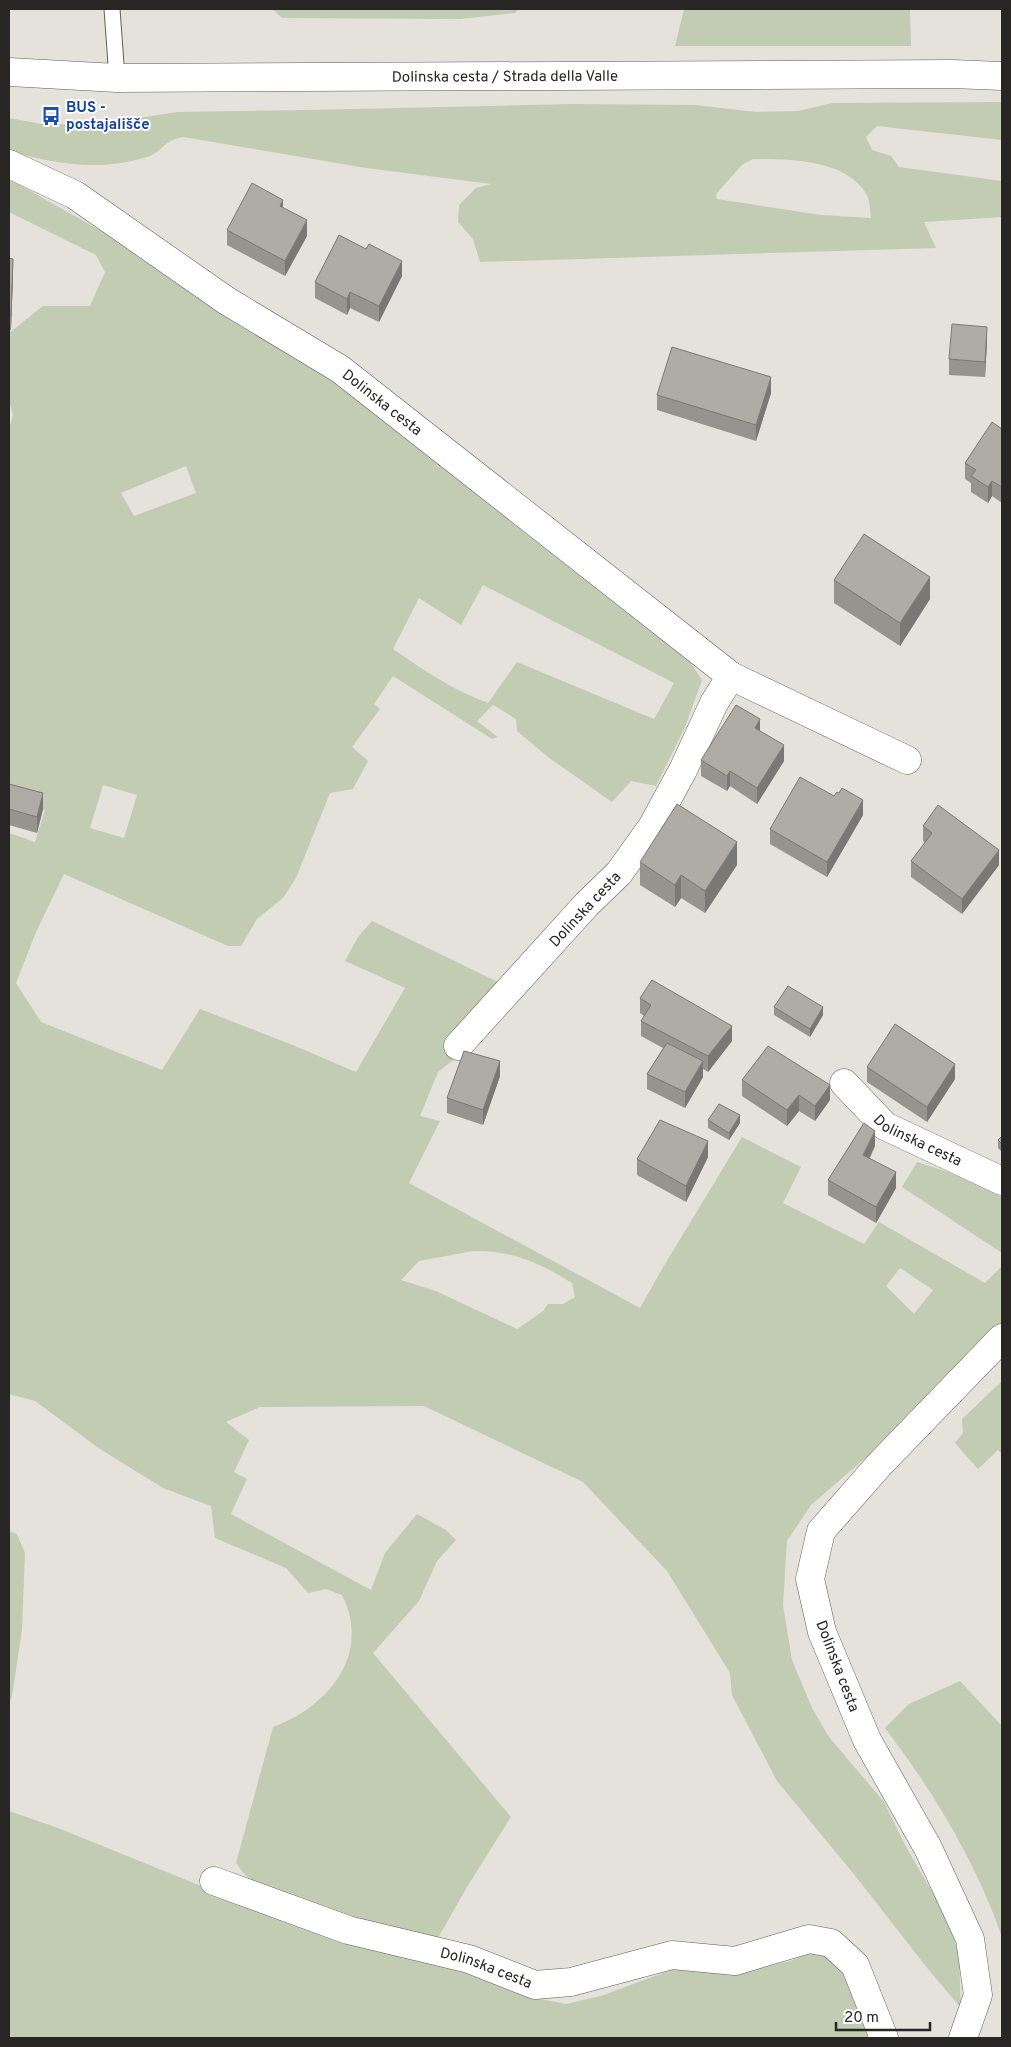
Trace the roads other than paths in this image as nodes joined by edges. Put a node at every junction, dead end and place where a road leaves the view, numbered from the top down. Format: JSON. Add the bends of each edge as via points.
{"nodes":[{"id":1,"x":112,"y":9,"type":"edge"},
{"id":2,"x":9,"y":72,"type":"edge"},
{"id":3,"x":1002,"y":76,"type":"edge"},
{"id":4,"x":117,"y":78,"type":"junction"},
{"id":5,"x":9,"y":164,"type":"edge"},
{"id":6,"x":731,"y":676,"type":"junction"},
{"id":7,"x":907,"y":760,"type":"dead end"},
{"id":8,"x":458,"y":1046,"type":"dead end"},
{"id":9,"x":844,"y":1084,"type":"dead end"},
{"id":10,"x":1002,"y":1181,"type":"edge"},
{"id":11,"x":1002,"y":1338,"type":"edge"},
{"id":12,"x":214,"y":1881,"type":"dead end"},
{"id":13,"x":884,"y":2038,"type":"edge"},
{"id":14,"x":963,"y":2038,"type":"edge"}],
"edges":[{"from":1,"to":4,"type":"lane"},
{"from":2,"to":4,"type":"street","name":"Dolinska cesta / Strada della Valle"},
{"from":3,"to":4,"type":"street","name":"Dolinska cesta / Strada della Valle"},
{"from":5,"to":6,"type":"street","name":"Dolinska cesta","via":[[74,195],[227,301],[340,368]]},
{"from":6,"to":7,"type":"street","name":"Dolinska cesta"},
{"from":6,"to":8,"type":"street","name":"Dolinska cesta","via":[[714,703],[684,770],[652,827],[619,874],[587,904]]},
{"from":9,"to":10,"type":"street","name":"Dolinska cesta","via":[[885,1126]]},
{"from":11,"to":14,"type":"street","name":"Dolinska cesta","via":[[879,1465],[821,1531],[810,1579],[822,1632],[867,1740],[928,1848],[970,1939],[978,1995]]},
{"from":12,"to":13,"type":"street","name":"Dolinska cesta","via":[[348,1930],[469,1959],[535,1985],[571,1982],[672,1955],[735,1961],[809,1939],[831,1942],[855,1965]]}]}
